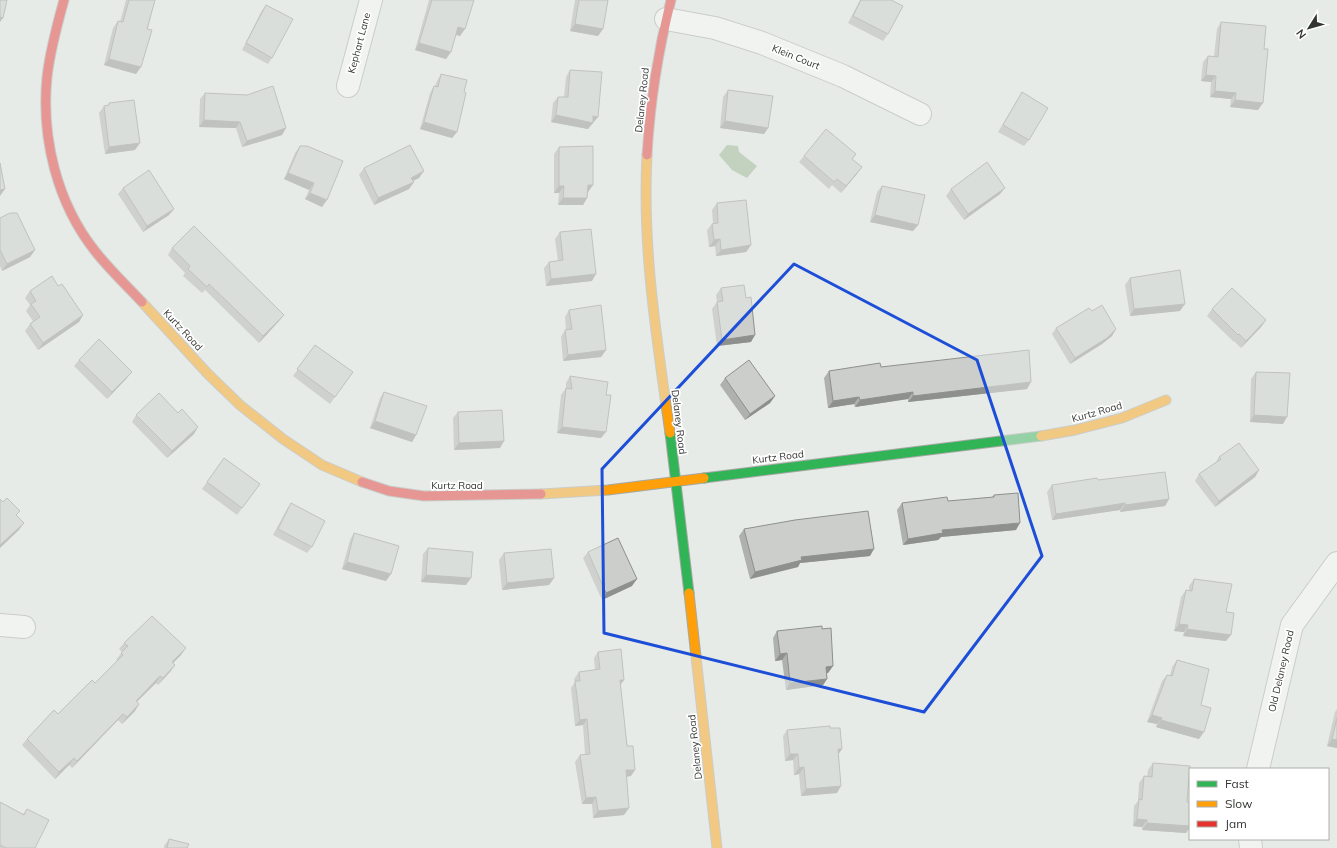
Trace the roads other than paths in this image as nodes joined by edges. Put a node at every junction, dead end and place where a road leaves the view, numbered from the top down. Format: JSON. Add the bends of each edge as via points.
{"nodes":[{"id":1,"x":64,"y":0,"type":"edge"},
{"id":2,"x":371,"y":0,"type":"edge"},
{"id":3,"x":669,"y":10,"type":"edge"},
{"id":4,"x":348,"y":86,"type":"dead end"},
{"id":5,"x":920,"y":114,"type":"dead end"},
{"id":6,"x":1166,"y":400,"type":"dead end"},
{"id":7,"x":676,"y":482,"type":"junction"},
{"id":8,"x":1337,"y":563,"type":"edge"},
{"id":9,"x":0,"y":624,"type":"edge"},
{"id":10,"x":24,"y":627,"type":"dead end"},
{"id":11,"x":1258,"y":768,"type":"edge"},
{"id":12,"x":717,"y":848,"type":"edge"}],
"edges":[{"from":1,"to":7,"type":"street","name":"Kurtz Road","via":[[55,31],[47,77],[46,116],[50,153],[59,186],[76,223],[95,251],[208,374],[240,405],[283,439],[322,465],[354,480],[388,491],[424,496],[608,490]]},
{"from":2,"to":4,"type":"street","name":"Kephart Lane"},
{"from":3,"to":5,"type":"street","name":"Klein Court","via":[[762,43],[843,76]]},
{"from":3,"to":7,"type":"street","name":"Delaney Road","via":[[656,66],[650,115],[646,220],[650,274]]},
{"from":6,"to":7,"type":"street","name":"Kurtz Road","via":[[1122,418],[1037,437]]},
{"from":7,"to":12,"type":"street","name":"Delaney Road"},
{"from":8,"to":11,"type":"street","name":"Old Delaney Road","via":[[1292,625]]},
{"from":9,"to":10,"type":"street"}]}
